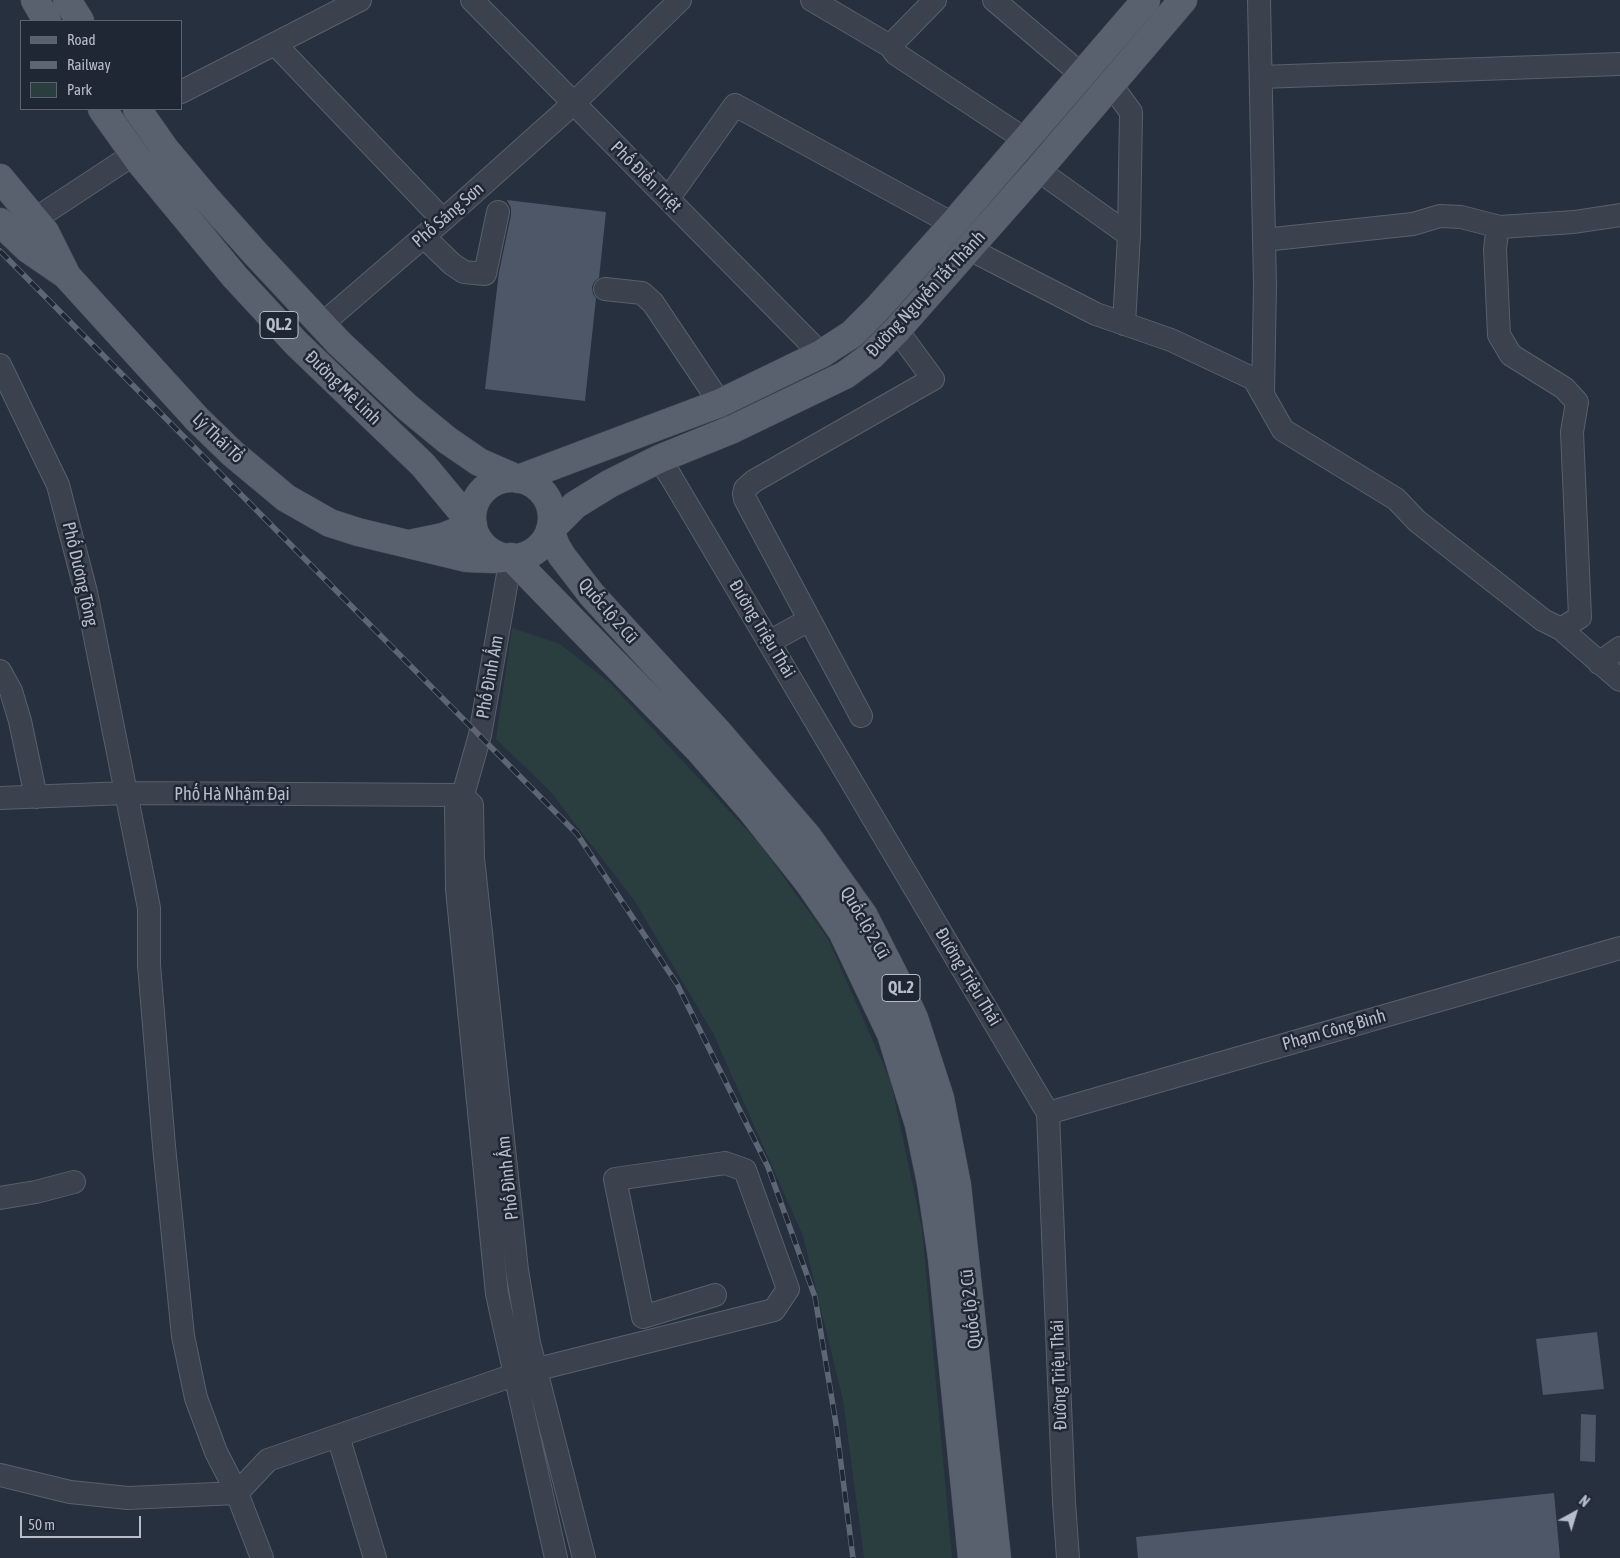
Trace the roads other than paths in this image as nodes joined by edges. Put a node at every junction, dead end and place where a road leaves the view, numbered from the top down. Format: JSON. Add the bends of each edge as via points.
{"nodes":[{"id":1,"x":35,"y":0,"type":"edge"},
{"id":2,"x":67,"y":0,"type":"edge"},
{"id":3,"x":360,"y":0,"type":"edge"},
{"id":4,"x":472,"y":0,"type":"edge"},
{"id":5,"x":680,"y":0,"type":"edge"},
{"id":6,"x":812,"y":0,"type":"edge"},
{"id":7,"x":935,"y":0,"type":"edge"},
{"id":8,"x":994,"y":0,"type":"edge"},
{"id":9,"x":1146,"y":0,"type":"edge"},
{"id":10,"x":1183,"y":0,"type":"edge"},
{"id":11,"x":1258,"y":0,"type":"edge"},
{"id":12,"x":46,"y":20,"type":"edge"},
{"id":13,"x":79,"y":20,"type":"edge"},
{"id":14,"x":275,"y":44,"type":"junction"},
{"id":15,"x":890,"y":46,"type":"junction"},
{"id":16,"x":1620,"y":64,"type":"edge"},
{"id":17,"x":1082,"y":75,"type":"junction"},
{"id":18,"x":1261,"y":77,"type":"junction"},
{"id":19,"x":1111,"y":84,"type":"junction"},
{"id":20,"x":182,"y":91,"type":"edge"},
{"id":21,"x":574,"y":103,"type":"junction"},
{"id":22,"x":103,"y":110,"type":"edge"},
{"id":23,"x":142,"y":110,"type":"edge"},
{"id":24,"x":1026,"y":140,"type":"junction"},
{"id":25,"x":134,"y":154,"type":"junction"},
{"id":26,"x":1038,"y":170,"type":"junction"},
{"id":27,"x":1,"y":179,"type":"edge"},
{"id":28,"x":668,"y":199,"type":"junction"},
{"id":29,"x":498,"y":212,"type":"dead end"},
{"id":30,"x":1620,"y":215,"type":"edge"},
{"id":31,"x":35,"y":220,"type":"junction"},
{"id":32,"x":443,"y":220,"type":"junction"},
{"id":33,"x":953,"y":224,"type":"junction"},
{"id":34,"x":1500,"y":227,"type":"junction"},
{"id":35,"x":6,"y":228,"type":"edge"},
{"id":36,"x":1129,"y":235,"type":"junction"},
{"id":37,"x":424,"y":237,"type":"junction"},
{"id":38,"x":1264,"y":240,"type":"junction"},
{"id":39,"x":970,"y":246,"type":"junction"},
{"id":40,"x":66,"y":275,"type":"junction"},
{"id":41,"x":605,"y":288,"type":"dead end"},
{"id":42,"x":1124,"y":324,"type":"junction"},
{"id":43,"x":321,"y":325,"type":"junction"},
{"id":44,"x":897,"y":330,"type":"junction"},
{"id":45,"x":821,"y":354,"type":"junction"},
{"id":46,"x":0,"y":365,"type":"edge"},
{"id":47,"x":1263,"y":395,"type":"junction"},
{"id":48,"x":720,"y":403,"type":"junction"},
{"id":49,"x":659,"y":459,"type":"junction"},
{"id":50,"x":518,"y":478,"type":"junction"},
{"id":51,"x":473,"y":525,"type":"junction"},
{"id":52,"x":550,"y":530,"type":"junction"},
{"id":53,"x":410,"y":544,"type":"junction"},
{"id":54,"x":511,"y":557,"type":"junction"},
{"id":55,"x":810,"y":620,"type":"junction"},
{"id":56,"x":1561,"y":629,"type":"junction"},
{"id":57,"x":769,"y":642,"type":"junction"},
{"id":58,"x":1620,"y":648,"type":"edge"},
{"id":59,"x":1599,"y":663,"type":"junction"},
{"id":60,"x":0,"y":671,"type":"edge"},
{"id":61,"x":1620,"y":680,"type":"edge"},
{"id":62,"x":861,"y":716,"type":"dead end"},
{"id":63,"x":126,"y":793,"type":"junction"},
{"id":64,"x":464,"y":796,"type":"junction"},
{"id":65,"x":36,"y":797,"type":"junction"},
{"id":66,"x":0,"y":798,"type":"edge"},
{"id":67,"x":1620,"y":948,"type":"edge"},
{"id":68,"x":1048,"y":1113,"type":"junction"},
{"id":69,"x":74,"y":1182,"type":"dead end"},
{"id":70,"x":0,"y":1198,"type":"edge"},
{"id":71,"x":715,"y":1296,"type":"dead end"},
{"id":72,"x":536,"y":1369,"type":"junction"},
{"id":73,"x":514,"y":1375,"type":"junction"},
{"id":74,"x":338,"y":1436,"type":"junction"},
{"id":75,"x":0,"y":1475,"type":"edge"},
{"id":76,"x":237,"y":1492,"type":"junction"},
{"id":77,"x":262,"y":1558,"type":"edge"},
{"id":78,"x":375,"y":1558,"type":"edge"},
{"id":79,"x":556,"y":1558,"type":"edge"},
{"id":80,"x":584,"y":1558,"type":"edge"},
{"id":81,"x":972,"y":1558,"type":"edge"},
{"id":82,"x":997,"y":1558,"type":"edge"},
{"id":83,"x":1068,"y":1558,"type":"edge"}],
"edges":[{"from":1,"to":12,"type":"main road"},
{"from":2,"to":13,"type":"main road"},
{"from":3,"to":14,"type":"street"},
{"from":4,"to":21,"type":"street","name":"Phố Điển Triệt"},
{"from":5,"to":21,"type":"street","name":"Phố Sáng Sơn"},
{"from":6,"to":15,"type":"street"},
{"from":7,"to":15,"type":"street"},
{"from":8,"to":17,"type":"street"},
{"from":9,"to":17,"type":"main road","name":"Đường Nguyễn Tất Thành"},
{"from":10,"to":19,"type":"main road","name":"Đường Nguyễn Tất Thành"},
{"from":11,"to":18,"type":"street"},
{"from":14,"to":20,"type":"street"},
{"from":14,"to":32,"type":"street"},
{"from":15,"to":24,"type":"street","via":[[896,54]]},
{"from":16,"to":18,"type":"street"},
{"from":17,"to":24,"type":"main road","name":"Đường Nguyễn Tất Thành"},
{"from":18,"to":38,"type":"street"},
{"from":19,"to":26,"type":"main road","name":"Đường Nguyễn Tất Thành"},
{"from":19,"to":36,"type":"street","via":[[1131,112]]},
{"from":21,"to":28,"type":"street","name":"Phố Điển Triệt"},
{"from":21,"to":32,"type":"street","name":"Phố Sáng Sơn"},
{"from":22,"to":25,"type":"main road","name":"Đường Mê Linh","number":"QL.2"},
{"from":23,"to":43,"type":"main road","name":"Đường Mê Linh","number":"QL.2","via":[[165,148],[207,199]]},
{"from":24,"to":33,"type":"main road","name":"Đường Nguyễn Tất Thành"},
{"from":25,"to":31,"type":"street"},
{"from":25,"to":51,"type":"main road","name":"Đường Mê Linh","number":"QL.2","via":[[235,277],[296,343],[423,465]]},
{"from":26,"to":36,"type":"street"},
{"from":26,"to":39,"type":"main road","name":"Đường Nguyễn Tất Thành"},
{"from":27,"to":31,"type":"main road","name":"Lý Thái Tổ"},
{"from":28,"to":33,"type":"street","via":[[735,105]]},
{"from":28,"to":45,"type":"street","name":"Phố Điển Triệt"},
{"from":29,"to":37,"type":"street","via":[[485,274],[464,272]]},
{"from":30,"to":34,"type":"street"},
{"from":31,"to":35,"type":"street"},
{"from":31,"to":40,"type":"main road","name":"Lý Thái Tổ","via":[[45,232]]},
{"from":32,"to":37,"type":"street","name":"Phố Sáng Sơn"},
{"from":33,"to":45,"type":"main road","name":"Đường Nguyễn Tất Thành","via":[[852,334]]},
{"from":34,"to":38,"type":"street","via":[[1462,216],[1440,216],[1413,224]]},
{"from":34,"to":56,"type":"street","via":[[1494,250],[1499,335],[1511,356],[1564,388],[1577,402],[1572,432],[1580,617]]},
{"from":35,"to":40,"type":"main road","name":"Lý Thái Tổ","via":[[28,249]]},
{"from":36,"to":42,"type":"street"},
{"from":37,"to":43,"type":"street","name":"Phố Sáng Sơn"},
{"from":38,"to":47,"type":"street"},
{"from":39,"to":42,"type":"street","via":[[981,255],[1096,314]]},
{"from":39,"to":44,"type":"main road","name":"Đường Nguyễn Tất Thành"},
{"from":40,"to":53,"type":"main road","name":"Lý Thái Tổ","via":[[197,419],[271,486],[330,523]]},
{"from":41,"to":48,"type":"street","via":[[642,293],[653,303]]},
{"from":42,"to":47,"type":"street","via":[[1171,340],[1254,379]]},
{"from":43,"to":50,"type":"main road","name":"Đường Mê Linh","number":"QL.2","via":[[380,383],[448,440],[479,462]]},
{"from":44,"to":49,"type":"main road","name":"Đường Nguyễn Tất Thành","via":[[871,356],[844,375],[733,429]]},
{"from":44,"to":55,"type":"street","via":[[933,379],[745,489],[745,499]]},
{"from":45,"to":48,"type":"main road","name":"Đường Nguyễn Tất Thành"},
{"from":46,"to":63,"type":"street","name":"Phố Dương Tông","via":[[58,486],[86,592]]},
{"from":47,"to":56,"type":"street","via":[[1282,430],[1396,500],[1416,521],[1543,620]]},
{"from":48,"to":50,"type":"main road","name":"Đường Nguyễn Tất Thành"},
{"from":49,"to":52,"type":"main road","name":"Đường Nguyễn Tất Thành","via":[[591,494]]},
{"from":49,"to":57,"type":"street","name":"Đường Triệu Thái"},
{"from":50,"to":51,"type":"main road","via":[[499,480],[483,490],[474,507]]},
{"from":50,"to":52,"type":"main road","number":"QL.2","via":[[531,483],[546,497],[552,516]]},
{"from":51,"to":53,"type":"main road","name":"Lý Thái Tổ","via":[[443,537]]},
{"from":51,"to":54,"type":"main road","number":"QL.2","via":[[486,548],[498,555]]},
{"from":52,"to":54,"type":"main road","via":[[535,550],[524,556]]},
{"from":52,"to":82,"type":"main road","name":"Quốc lộ 2 Cũ","number":"QL.2","via":[[562,556],[592,595],[718,732],[808,837],[864,916],[897,980],[940,1098],[957,1185]]},
{"from":53,"to":54,"type":"main road","name":"Lý Thái Tổ","via":[[466,558]]},
{"from":54,"to":64,"type":"street","name":"Phố Đình Ấm","via":[[480,736]]},
{"from":54,"to":81,"type":"main road","name":"Quốc lộ 2 Cũ","number":"QL.2","via":[[700,751],[752,811],[842,931],[865,977],[891,1034],[920,1126],[931,1183],[942,1258]]},
{"from":55,"to":57,"type":"street"},
{"from":55,"to":62,"type":"street"},
{"from":56,"to":59,"type":"street"},
{"from":57,"to":68,"type":"street","name":"Đường Triệu Thái"},
{"from":58,"to":59,"type":"street"},
{"from":59,"to":61,"type":"street"},
{"from":60,"to":65,"type":"street","via":[[20,721]]},
{"from":63,"to":64,"type":"street","name":"Phố Hà Nhậm Đại"},
{"from":63,"to":65,"type":"street","name":"Phố Hà Nhậm Đại"},
{"from":63,"to":76,"type":"street","name":"Phố Dương Tông","via":[[149,908],[149,966],[183,1336],[196,1398],[216,1452]]},
{"from":64,"to":72,"type":"street","name":"Phố Đình Ấm","via":[[472,805],[472,858],[517,1270]]},
{"from":64,"to":73,"type":"street","name":"Phố Đình Ấm","via":[[456,806],[457,889],[497,1294]]},
{"from":65,"to":66,"type":"street","name":"Phố Hà Nhậm Đại"},
{"from":67,"to":68,"type":"street","name":"Phạm Công Bình"},
{"from":68,"to":83,"type":"street","name":"Đường Triệu Thái"},
{"from":69,"to":70,"type":"street"},
{"from":71,"to":72,"type":"street","via":[[643,1317],[615,1179],[725,1163],[745,1170],[788,1289],[774,1310]]},
{"from":72,"to":73,"type":"street"},
{"from":72,"to":80,"type":"street","name":"Phố Đình Ấm"},
{"from":73,"to":74,"type":"street"},
{"from":73,"to":79,"type":"street","name":"Phố Đình Ấm"},
{"from":74,"to":76,"type":"street","via":[[268,1460]]},
{"from":74,"to":78,"type":"street"},
{"from":75,"to":76,"type":"street","via":[[70,1492],[128,1498]]},
{"from":76,"to":77,"type":"street","name":"Phố Dương Tông"}]}
